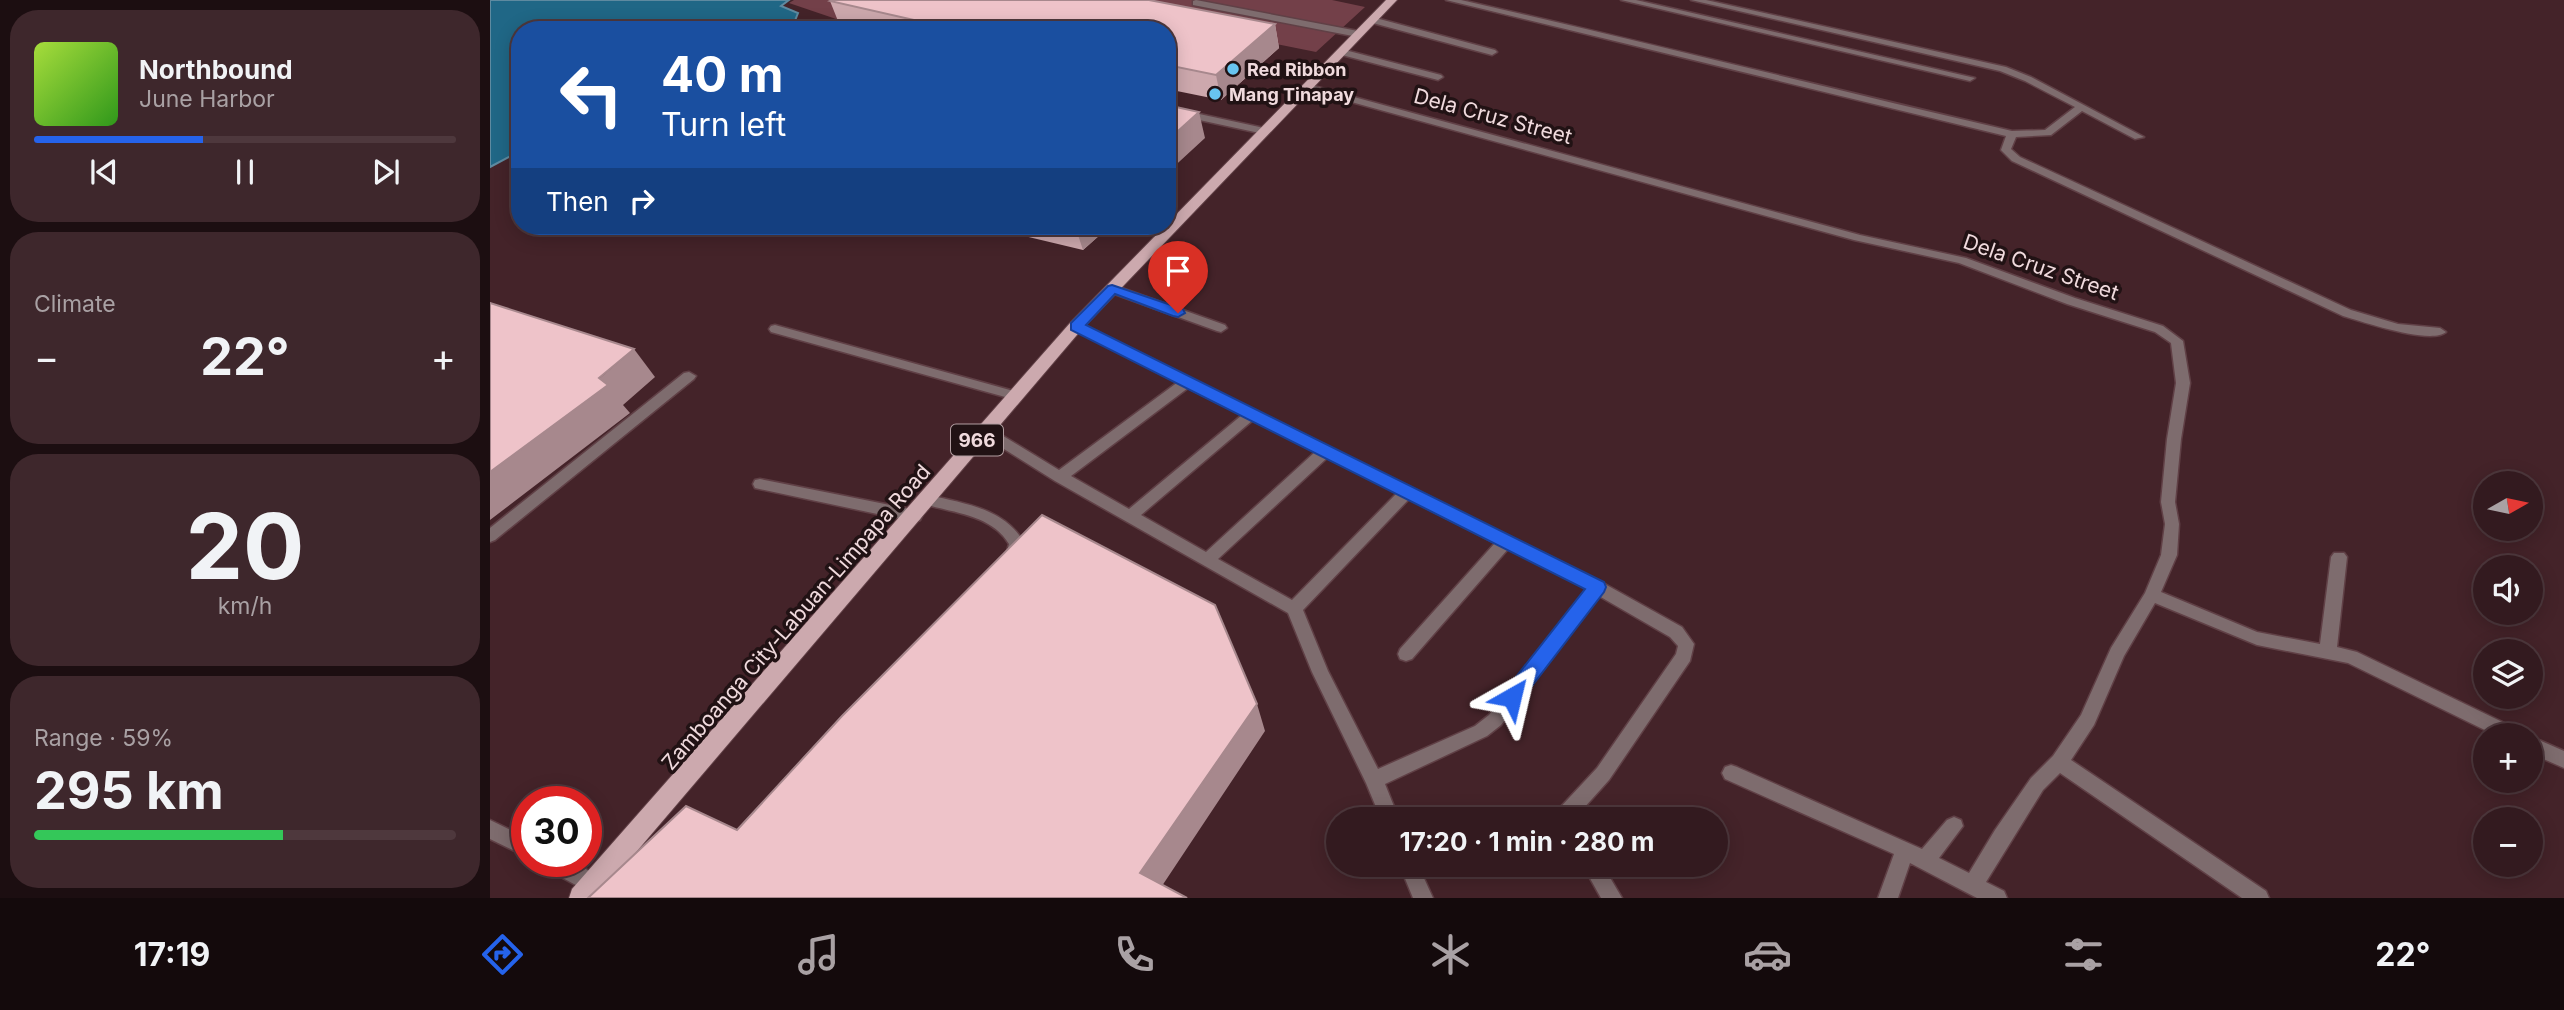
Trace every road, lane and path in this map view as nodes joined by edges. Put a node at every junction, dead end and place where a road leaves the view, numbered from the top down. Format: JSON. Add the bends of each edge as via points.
{"nodes":[{"id":1,"x":1392,"y":0,"type":"edge"},
{"id":2,"x":1450,"y":0,"type":"edge"},
{"id":3,"x":1625,"y":0,"type":"edge"},
{"id":4,"x":1695,"y":0,"type":"edge"},
{"id":5,"x":1196,"y":3,"type":"dead end"},
{"id":6,"x":1373,"y":20,"type":"junction"},
{"id":7,"x":1358,"y":34,"type":"junction"},
{"id":8,"x":1341,"y":52,"type":"junction"},
{"id":9,"x":1492,"y":52,"type":"dead end"},
{"id":10,"x":1438,"y":77,"type":"dead end"},
{"id":11,"x":1970,"y":78,"type":"dead end"},
{"id":12,"x":1307,"y":87,"type":"junction"},
{"id":13,"x":2081,"y":107,"type":"junction"},
{"id":14,"x":1176,"y":112,"type":"edge"},
{"id":15,"x":1264,"y":131,"type":"junction"},
{"id":16,"x":2012,"y":134,"type":"junction"},
{"id":17,"x":2139,"y":137,"type":"dead end"},
{"id":18,"x":1176,"y":222,"type":"edge"},
{"id":19,"x":1164,"y":235,"type":"edge"},
{"id":20,"x":1112,"y":289,"type":"junction"},
{"id":21,"x":1076,"y":327,"type":"junction"},
{"id":22,"x":1222,"y":328,"type":"dead end"},
{"id":23,"x":775,"y":329,"type":"dead end"},
{"id":24,"x":2440,"y":332,"type":"dead end"},
{"id":25,"x":689,"y":376,"type":"dead end"},
{"id":26,"x":1187,"y":382,"type":"junction"},
{"id":27,"x":1016,"y":396,"type":"junction"},
{"id":28,"x":1252,"y":414,"type":"junction"},
{"id":29,"x":985,"y":431,"type":"junction"},
{"id":30,"x":1326,"y":450,"type":"junction"},
{"id":31,"x":1060,"y":477,"type":"junction"},
{"id":32,"x":761,"y":484,"type":"dead end"},
{"id":33,"x":1408,"y":492,"type":"junction"},
{"id":34,"x":929,"y":500,"type":"junction"},
{"id":35,"x":915,"y":516,"type":"junction"},
{"id":36,"x":1130,"y":516,"type":"junction"},
{"id":37,"x":490,"y":536,"type":"edge"},
{"id":38,"x":1506,"y":541,"type":"junction"},
{"id":39,"x":2339,"y":557,"type":"dead end"},
{"id":40,"x":1208,"y":559,"type":"junction"},
{"id":41,"x":1003,"y":571,"type":"edge"},
{"id":42,"x":1597,"y":587,"type":"junction"},
{"id":43,"x":2152,"y":595,"type":"junction"},
{"id":44,"x":1294,"y":609,"type":"junction"},
{"id":45,"x":2328,"y":650,"type":"junction"},
{"id":46,"x":1406,"y":654,"type":"dead end"},
{"id":47,"x":2488,"y":723,"type":"edge"},
{"id":48,"x":2543,"y":750,"type":"edge"},
{"id":49,"x":2564,"y":760,"type":"edge"},
{"id":50,"x":2059,"y":762,"type":"junction"},
{"id":51,"x":1731,"y":773,"type":"dead end"},
{"id":52,"x":1374,"y":780,"type":"junction"},
{"id":53,"x":1385,"y":807,"type":"edge"},
{"id":54,"x":1573,"y":807,"type":"edge"},
{"id":55,"x":1954,"y":826,"type":"dead end"},
{"id":56,"x":490,"y":829,"type":"edge"},
{"id":57,"x":511,"y":840,"type":"edge"},
{"id":58,"x":1905,"y":849,"type":"junction"},
{"id":59,"x":1925,"y":860,"type":"junction"},
{"id":60,"x":571,"y":877,"type":"edge"},
{"id":61,"x":1413,"y":877,"type":"edge"},
{"id":62,"x":1599,"y":877,"type":"edge"},
{"id":63,"x":1974,"y":884,"type":"junction"},
{"id":64,"x":588,"y":891,"type":"edge"},
{"id":65,"x":1423,"y":898,"type":"edge"},
{"id":66,"x":1612,"y":898,"type":"edge"},
{"id":67,"x":1888,"y":898,"type":"edge"},
{"id":68,"x":1997,"y":898,"type":"edge"},
{"id":69,"x":2259,"y":898,"type":"edge"}],
"edges":[{"from":1,"to":6,"type":"main road","name":"Zamboanga City-Labuan-Limpapa Road","number":"966"},
{"from":2,"to":16,"type":"street"},
{"from":3,"to":11,"type":"street"},
{"from":4,"to":13,"type":"street","via":[[2003,69]]},
{"from":5,"to":7,"type":"street"},
{"from":6,"to":7,"type":"main road","name":"Zamboanga City-Labuan-Limpapa Road","number":"966"},
{"from":6,"to":9,"type":"street"},
{"from":7,"to":8,"type":"main road","name":"Zamboanga City-Labuan-Limpapa Road","number":"966"},
{"from":8,"to":10,"type":"street"},
{"from":8,"to":12,"type":"main road","name":"Zamboanga City-Labuan-Limpapa Road","number":"966"},
{"from":12,"to":15,"type":"main road","name":"Zamboanga City-Labuan-Limpapa Road","number":"966"},
{"from":12,"to":43,"type":"street","name":"Dela Cruz Street","via":[[1832,231],[1962,260],[2166,332],[2177,341],[2183,383],[2168,502],[2172,524],[2169,555]]},
{"from":13,"to":16,"type":"street","via":[[2047,133]]},
{"from":13,"to":17,"type":"street"},
{"from":14,"to":15,"type":"street"},
{"from":15,"to":18,"type":"main road","name":"Zamboanga City-Labuan-Limpapa Road","number":"966"},
{"from":16,"to":24,"type":"street","via":[[2006,150],[2016,159],[2283,284],[2366,320]]},
{"from":19,"to":20,"type":"main road","name":"Zamboanga City-Labuan-Limpapa Road","number":"966"},
{"from":20,"to":21,"type":"main road","name":"Zamboanga City-Labuan-Limpapa Road","number":"966"},
{"from":20,"to":22,"type":"street"},
{"from":21,"to":26,"type":"street"},
{"from":21,"to":27,"type":"main road","name":"Zamboanga City-Labuan-Limpapa Road","number":"966"},
{"from":23,"to":27,"type":"street"},
{"from":25,"to":37,"type":"street"},
{"from":26,"to":28,"type":"street"},
{"from":26,"to":31,"type":"street"},
{"from":27,"to":29,"type":"main road","name":"Zamboanga City-Labuan-Limpapa Road","number":"966"},
{"from":28,"to":30,"type":"street"},
{"from":28,"to":36,"type":"street"},
{"from":29,"to":31,"type":"street"},
{"from":29,"to":34,"type":"main road","name":"Zamboanga City-Labuan-Limpapa Road","number":"966"},
{"from":30,"to":33,"type":"street"},
{"from":30,"to":40,"type":"street"},
{"from":31,"to":36,"type":"street"},
{"from":32,"to":35,"type":"street"},
{"from":33,"to":38,"type":"street"},
{"from":33,"to":44,"type":"street"},
{"from":34,"to":35,"type":"main road","name":"Zamboanga City-Labuan-Limpapa Road","number":"966"},
{"from":34,"to":41,"type":"street","via":[[1006,527],[1017,544],[1013,561]]},
{"from":35,"to":64,"type":"main road","name":"Zamboanga City-Labuan-Limpapa Road","number":"966"},
{"from":36,"to":40,"type":"street"},
{"from":38,"to":42,"type":"street"},
{"from":38,"to":46,"type":"street"},
{"from":39,"to":45,"type":"street"},
{"from":40,"to":44,"type":"street"},
{"from":42,"to":52,"type":"street","via":[[1495,720],[1481,731]]},
{"from":42,"to":54,"type":"street","via":[[1676,632],[1686,645],[1684,656],[1604,774]]},
{"from":43,"to":45,"type":"street","via":[[2250,636]]},
{"from":43,"to":50,"type":"street","name":"Dela Cruz Street","via":[[2117,653],[2088,720]]},
{"from":44,"to":52,"type":"street"},
{"from":45,"to":47,"type":"street"},
{"from":48,"to":49,"type":"street"},
{"from":50,"to":63,"type":"street","name":"Dela Cruz Street","via":[[2037,784]]},
{"from":50,"to":69,"type":"street"},
{"from":51,"to":58,"type":"street"},
{"from":52,"to":53,"type":"street"},
{"from":55,"to":59,"type":"street"},
{"from":56,"to":57,"type":"street"},
{"from":58,"to":59,"type":"street"},
{"from":58,"to":67,"type":"street"},
{"from":59,"to":63,"type":"street"},
{"from":60,"to":64,"type":"street"},
{"from":61,"to":65,"type":"street"},
{"from":62,"to":66,"type":"street"},
{"from":63,"to":68,"type":"street"}]}
